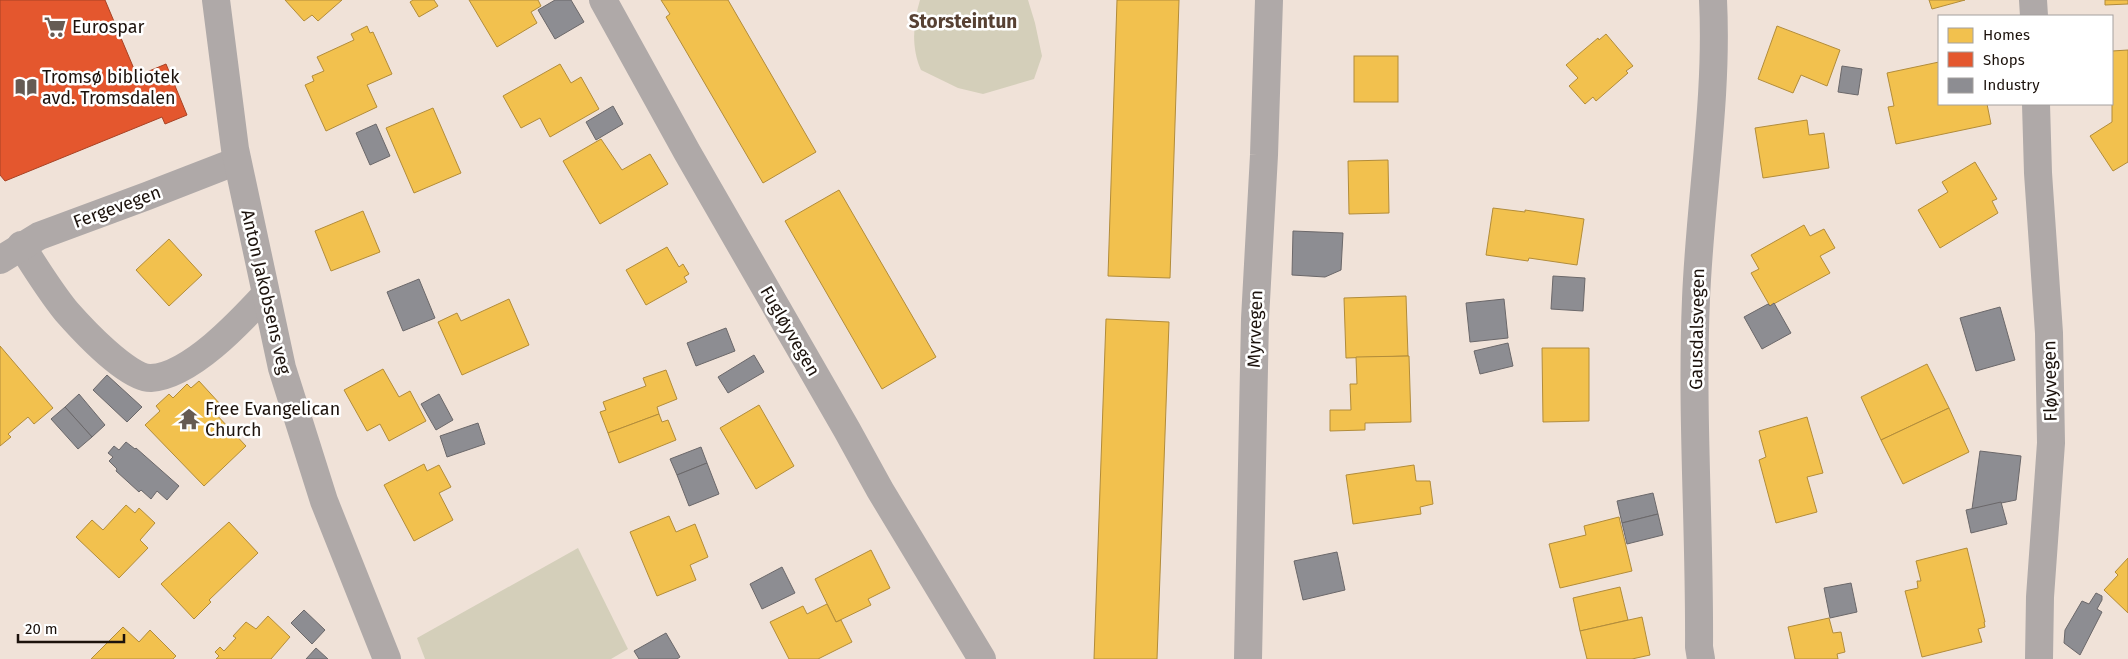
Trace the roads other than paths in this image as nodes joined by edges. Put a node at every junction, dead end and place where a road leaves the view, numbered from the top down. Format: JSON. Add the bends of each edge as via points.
{"nodes":[{"id":1,"x":216,"y":0,"type":"edge"},
{"id":2,"x":603,"y":0,"type":"edge"},
{"id":3,"x":1269,"y":0,"type":"edge"},
{"id":4,"x":1713,"y":0,"type":"edge"},
{"id":5,"x":2033,"y":0,"type":"edge"},
{"id":6,"x":2034,"y":15,"type":"edge"},
{"id":7,"x":2036,"y":105,"type":"edge"},
{"id":8,"x":237,"y":161,"type":"junction"},
{"id":9,"x":11,"y":252,"type":"edge"},
{"id":10,"x":265,"y":295,"type":"junction"},
{"id":11,"x":387,"y":659,"type":"edge"},
{"id":12,"x":982,"y":659,"type":"edge"},
{"id":13,"x":1248,"y":659,"type":"edge"},
{"id":14,"x":1701,"y":659,"type":"edge"},
{"id":15,"x":2039,"y":659,"type":"edge"}],
"edges":[{"from":1,"to":8,"type":"street","name":"Anton Jakobsens veg"},
{"from":2,"to":12,"type":"street","name":"Fugløyvegen","via":[[880,490]]},
{"from":3,"to":13,"type":"street","name":"Myrvegen","via":[[1255,319]]},
{"from":4,"to":14,"type":"street","name":"Gausdalsvegen","via":[[1714,64],[1696,300],[1696,520]]},
{"from":5,"to":6,"type":"street"},
{"from":7,"to":15,"type":"street","name":"Fløyvegen","via":[[2049,333],[2051,443]]},
{"from":8,"to":9,"type":"street","name":"Fergevegen","via":[[39,236]]},
{"from":8,"to":10,"type":"street","name":"Anton Jakobsens veg"},
{"from":9,"to":10,"type":"street","via":[[107,353],[135,374],[150,378],[181,369],[231,331]]},
{"from":10,"to":11,"type":"street","name":"Anton Jakobsens veg","via":[[282,368],[322,492]]}]}
